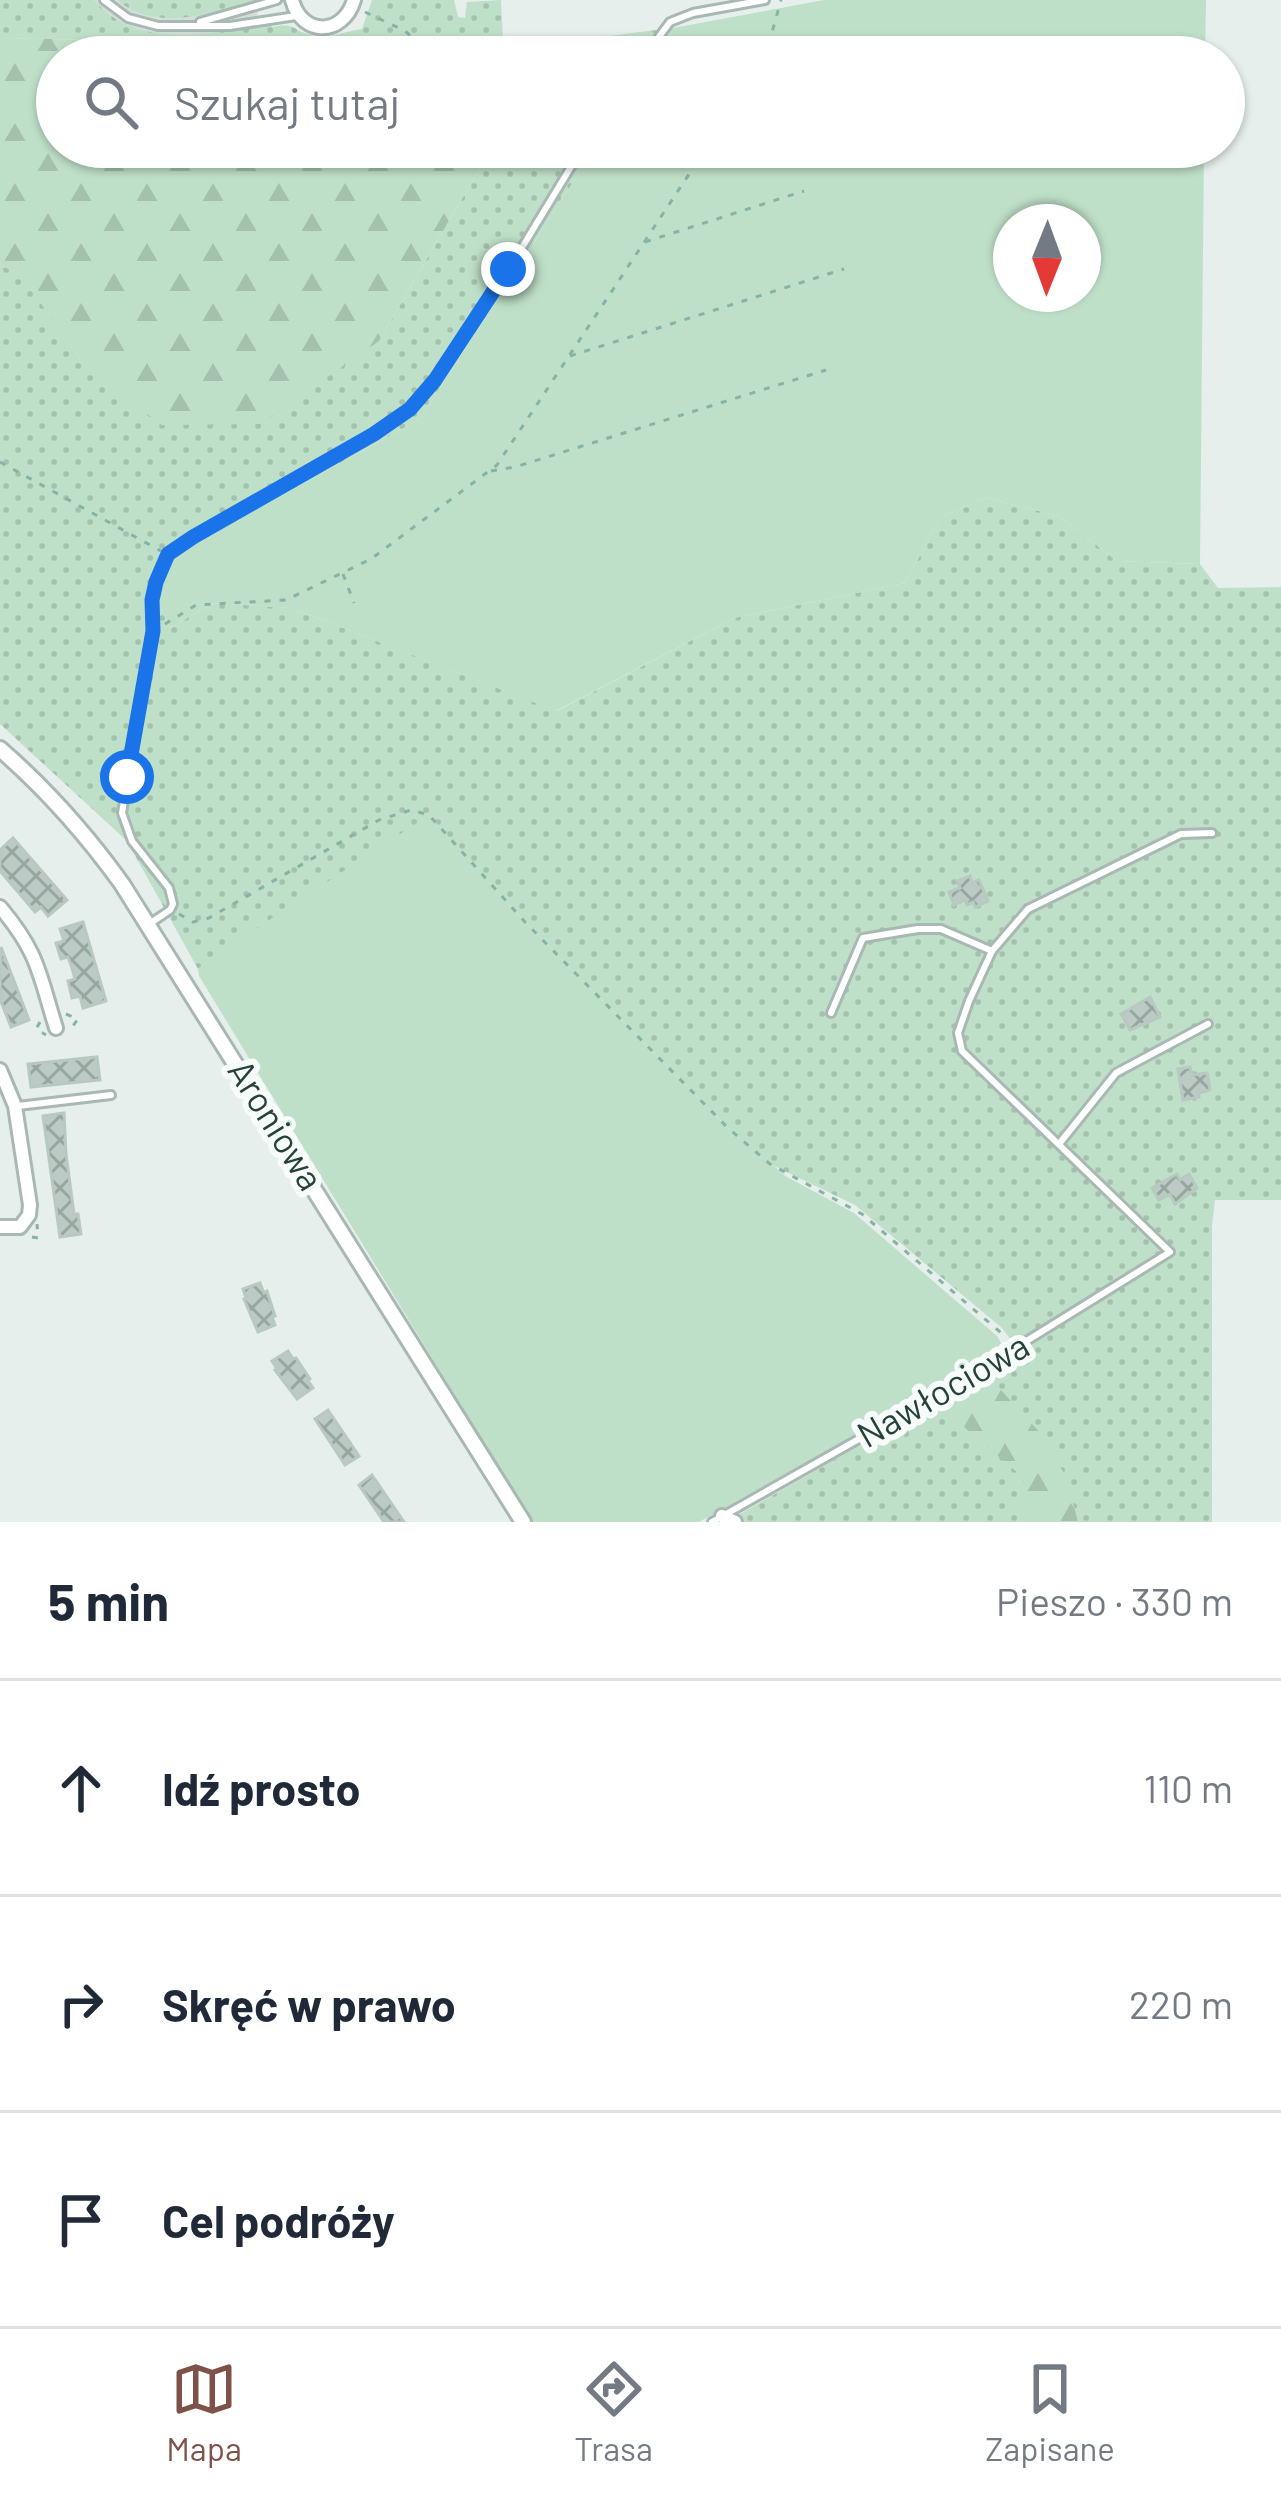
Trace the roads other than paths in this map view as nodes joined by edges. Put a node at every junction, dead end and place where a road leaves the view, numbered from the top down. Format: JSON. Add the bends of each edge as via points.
{"nodes":[{"id":1,"x":104,"y":0,"type":"edge"},
{"id":2,"x":277,"y":0,"type":"edge"},
{"id":3,"x":292,"y":0,"type":"edge"},
{"id":4,"x":765,"y":0,"type":"edge"},
{"id":5,"x":353,"y":4,"type":"edge"},
{"id":6,"x":299,"y":16,"type":"junction"},
{"id":7,"x":191,"y":25,"type":"junction"},
{"id":8,"x":660,"y":36,"type":"edge"},
{"id":9,"x":571,"y":168,"type":"edge"},
{"id":10,"x":0,"y":749,"type":"edge"},
{"id":11,"x":1212,"y":833,"type":"dead end"},
{"id":12,"x":0,"y":907,"type":"edge"},
{"id":13,"x":148,"y":924,"type":"junction"},
{"id":14,"x":992,"y":951,"type":"junction"},
{"id":15,"x":831,"y":1013,"type":"dead end"},
{"id":16,"x":1208,"y":1024,"type":"dead end"},
{"id":17,"x":56,"y":1028,"type":"dead end"},
{"id":18,"x":0,"y":1070,"type":"edge"},
{"id":19,"x":111,"y":1095,"type":"dead end"},
{"id":20,"x":15,"y":1106,"type":"junction"},
{"id":21,"x":1059,"y":1144,"type":"junction"},
{"id":22,"x":0,"y":1227,"type":"edge"},
{"id":23,"x":723,"y":1520,"type":"edge"},
{"id":24,"x":524,"y":1522,"type":"edge"}],
"edges":[{"from":1,"to":7,"type":"lane","via":[[137,22]]},
{"from":2,"to":7,"type":"lane"},
{"from":3,"to":6,"type":"street"},
{"from":4,"to":8,"type":"lane","via":[[670,22]]},
{"from":5,"to":6,"type":"street","via":[[326,27]]},
{"from":6,"to":7,"type":"lane"},
{"from":9,"to":13,"type":"lane","via":[[410,409],[193,537],[160,568],[122,819],[173,897],[170,910]]},
{"from":10,"to":13,"type":"street","name":"Aroniowa","via":[[78,827]]},
{"from":11,"to":14,"type":"lane","via":[[1181,834],[1028,909]]},
{"from":12,"to":17,"type":"street","via":[[33,952]]},
{"from":13,"to":24,"type":"street","name":"Aroniowa"},
{"from":14,"to":15,"type":"lane","via":[[940,929],[862,938]]},
{"from":14,"to":21,"type":"lane","via":[[958,1033],[962,1051]]},
{"from":16,"to":21,"type":"lane","via":[[1116,1073]]},
{"from":18,"to":20,"type":"street"},
{"from":19,"to":20,"type":"lane"},
{"from":20,"to":22,"type":"street","via":[[29,1215],[20,1227]]},
{"from":21,"to":23,"type":"lane","name":"Nawłociowa","via":[[1170,1252]]}]}
